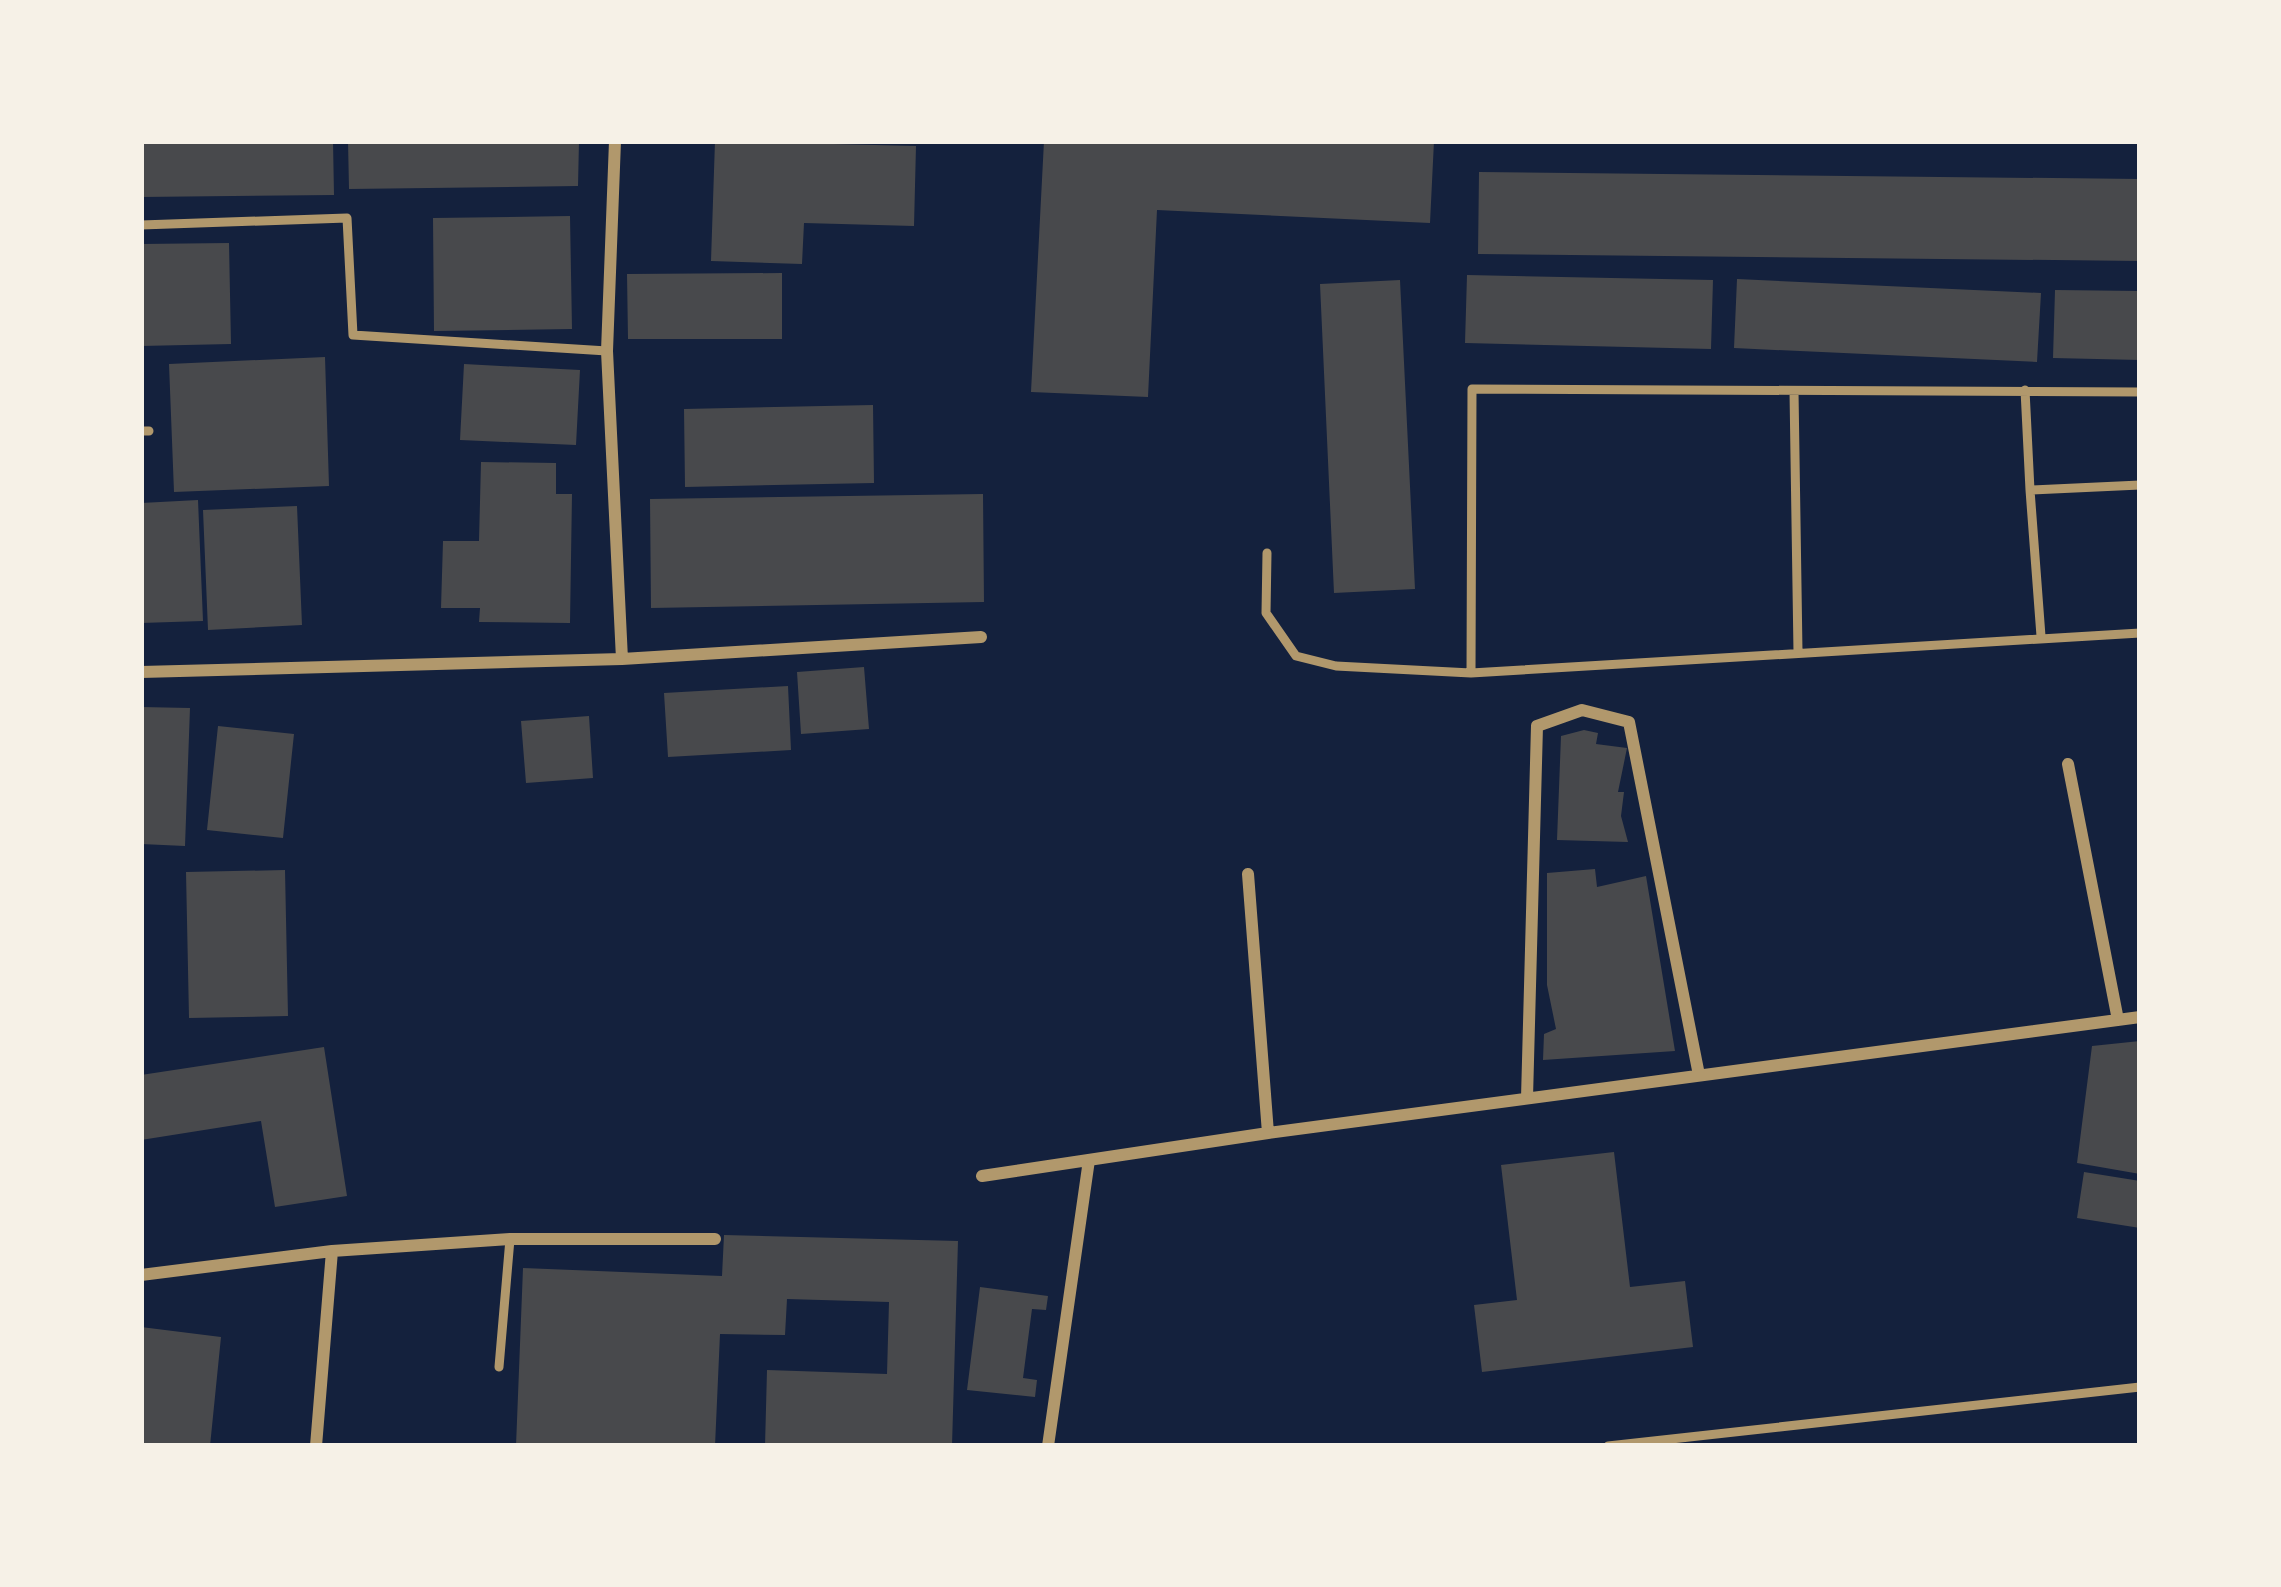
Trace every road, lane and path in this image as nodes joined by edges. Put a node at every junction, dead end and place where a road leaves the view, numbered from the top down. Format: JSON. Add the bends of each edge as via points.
{"nodes":[{"id":1,"x":615,"y":141,"type":"edge"},
{"id":2,"x":141,"y":225,"type":"edge"},
{"id":3,"x":607,"y":351,"type":"junction"},
{"id":4,"x":2025,"y":390,"type":"junction"},
{"id":5,"x":1794,"y":391,"type":"junction"},
{"id":6,"x":2140,"y":392,"type":"edge"},
{"id":7,"x":2140,"y":484,"type":"edge"},
{"id":8,"x":2030,"y":490,"type":"junction"},
{"id":9,"x":1267,"y":553,"type":"dead end"},
{"id":10,"x":2140,"y":633,"type":"edge"},
{"id":11,"x":2041,"y":636,"type":"junction"},
{"id":12,"x":981,"y":637,"type":"dead end"},
{"id":13,"x":1798,"y":652,"type":"junction"},
{"id":14,"x":622,"y":659,"type":"junction"},
{"id":15,"x":141,"y":672,"type":"edge"},
{"id":16,"x":1471,"y":673,"type":"junction"},
{"id":17,"x":2068,"y":764,"type":"dead end"},
{"id":18,"x":1248,"y":874,"type":"dead end"},
{"id":19,"x":2140,"y":1017,"type":"edge"},
{"id":20,"x":2118,"y":1020,"type":"junction"},
{"id":21,"x":1699,"y":1075,"type":"junction"},
{"id":22,"x":1527,"y":1098,"type":"junction"},
{"id":23,"x":1268,"y":1133,"type":"junction"},
{"id":24,"x":1089,"y":1160,"type":"junction"},
{"id":25,"x":982,"y":1176,"type":"dead end"},
{"id":26,"x":510,"y":1238,"type":"junction"},
{"id":27,"x":715,"y":1239,"type":"dead end"},
{"id":28,"x":332,"y":1251,"type":"junction"},
{"id":29,"x":141,"y":1275,"type":"edge"},
{"id":30,"x":499,"y":1367,"type":"dead end"},
{"id":31,"x":2140,"y":1387,"type":"edge"},
{"id":32,"x":316,"y":1446,"type":"edge"},
{"id":33,"x":1048,"y":1446,"type":"edge"},
{"id":34,"x":1608,"y":1446,"type":"edge"}],
"edges":[{"from":1,"to":3,"type":"street"},
{"from":2,"to":3,"type":"lane","via":[[347,218],[353,335]]},
{"from":3,"to":14,"type":"street"},
{"from":4,"to":5,"type":"lane"},
{"from":4,"to":6,"type":"lane"},
{"from":4,"to":8,"type":"lane"},
{"from":5,"to":13,"type":"lane"},
{"from":5,"to":16,"type":"lane","via":[[1472,389]]},
{"from":7,"to":8,"type":"lane"},
{"from":8,"to":11,"type":"lane"},
{"from":9,"to":16,"type":"lane","via":[[1266,614],[1296,656],[1336,666]]},
{"from":10,"to":11,"type":"lane"},
{"from":11,"to":13,"type":"lane"},
{"from":12,"to":14,"type":"street"},
{"from":13,"to":16,"type":"lane"},
{"from":14,"to":15,"type":"street"},
{"from":17,"to":20,"type":"street"},
{"from":18,"to":23,"type":"street"},
{"from":19,"to":20,"type":"street"},
{"from":20,"to":21,"type":"street"},
{"from":21,"to":22,"type":"street"},
{"from":21,"to":22,"type":"street","via":[[1628,722],[1582,710],[1537,726]]},
{"from":22,"to":23,"type":"street"},
{"from":23,"to":24,"type":"street"},
{"from":24,"to":25,"type":"street"},
{"from":24,"to":33,"type":"street"},
{"from":26,"to":27,"type":"street"},
{"from":26,"to":28,"type":"street"},
{"from":26,"to":30,"type":"lane"},
{"from":28,"to":29,"type":"street"},
{"from":28,"to":32,"type":"street"},
{"from":31,"to":34,"type":"lane"}]}
